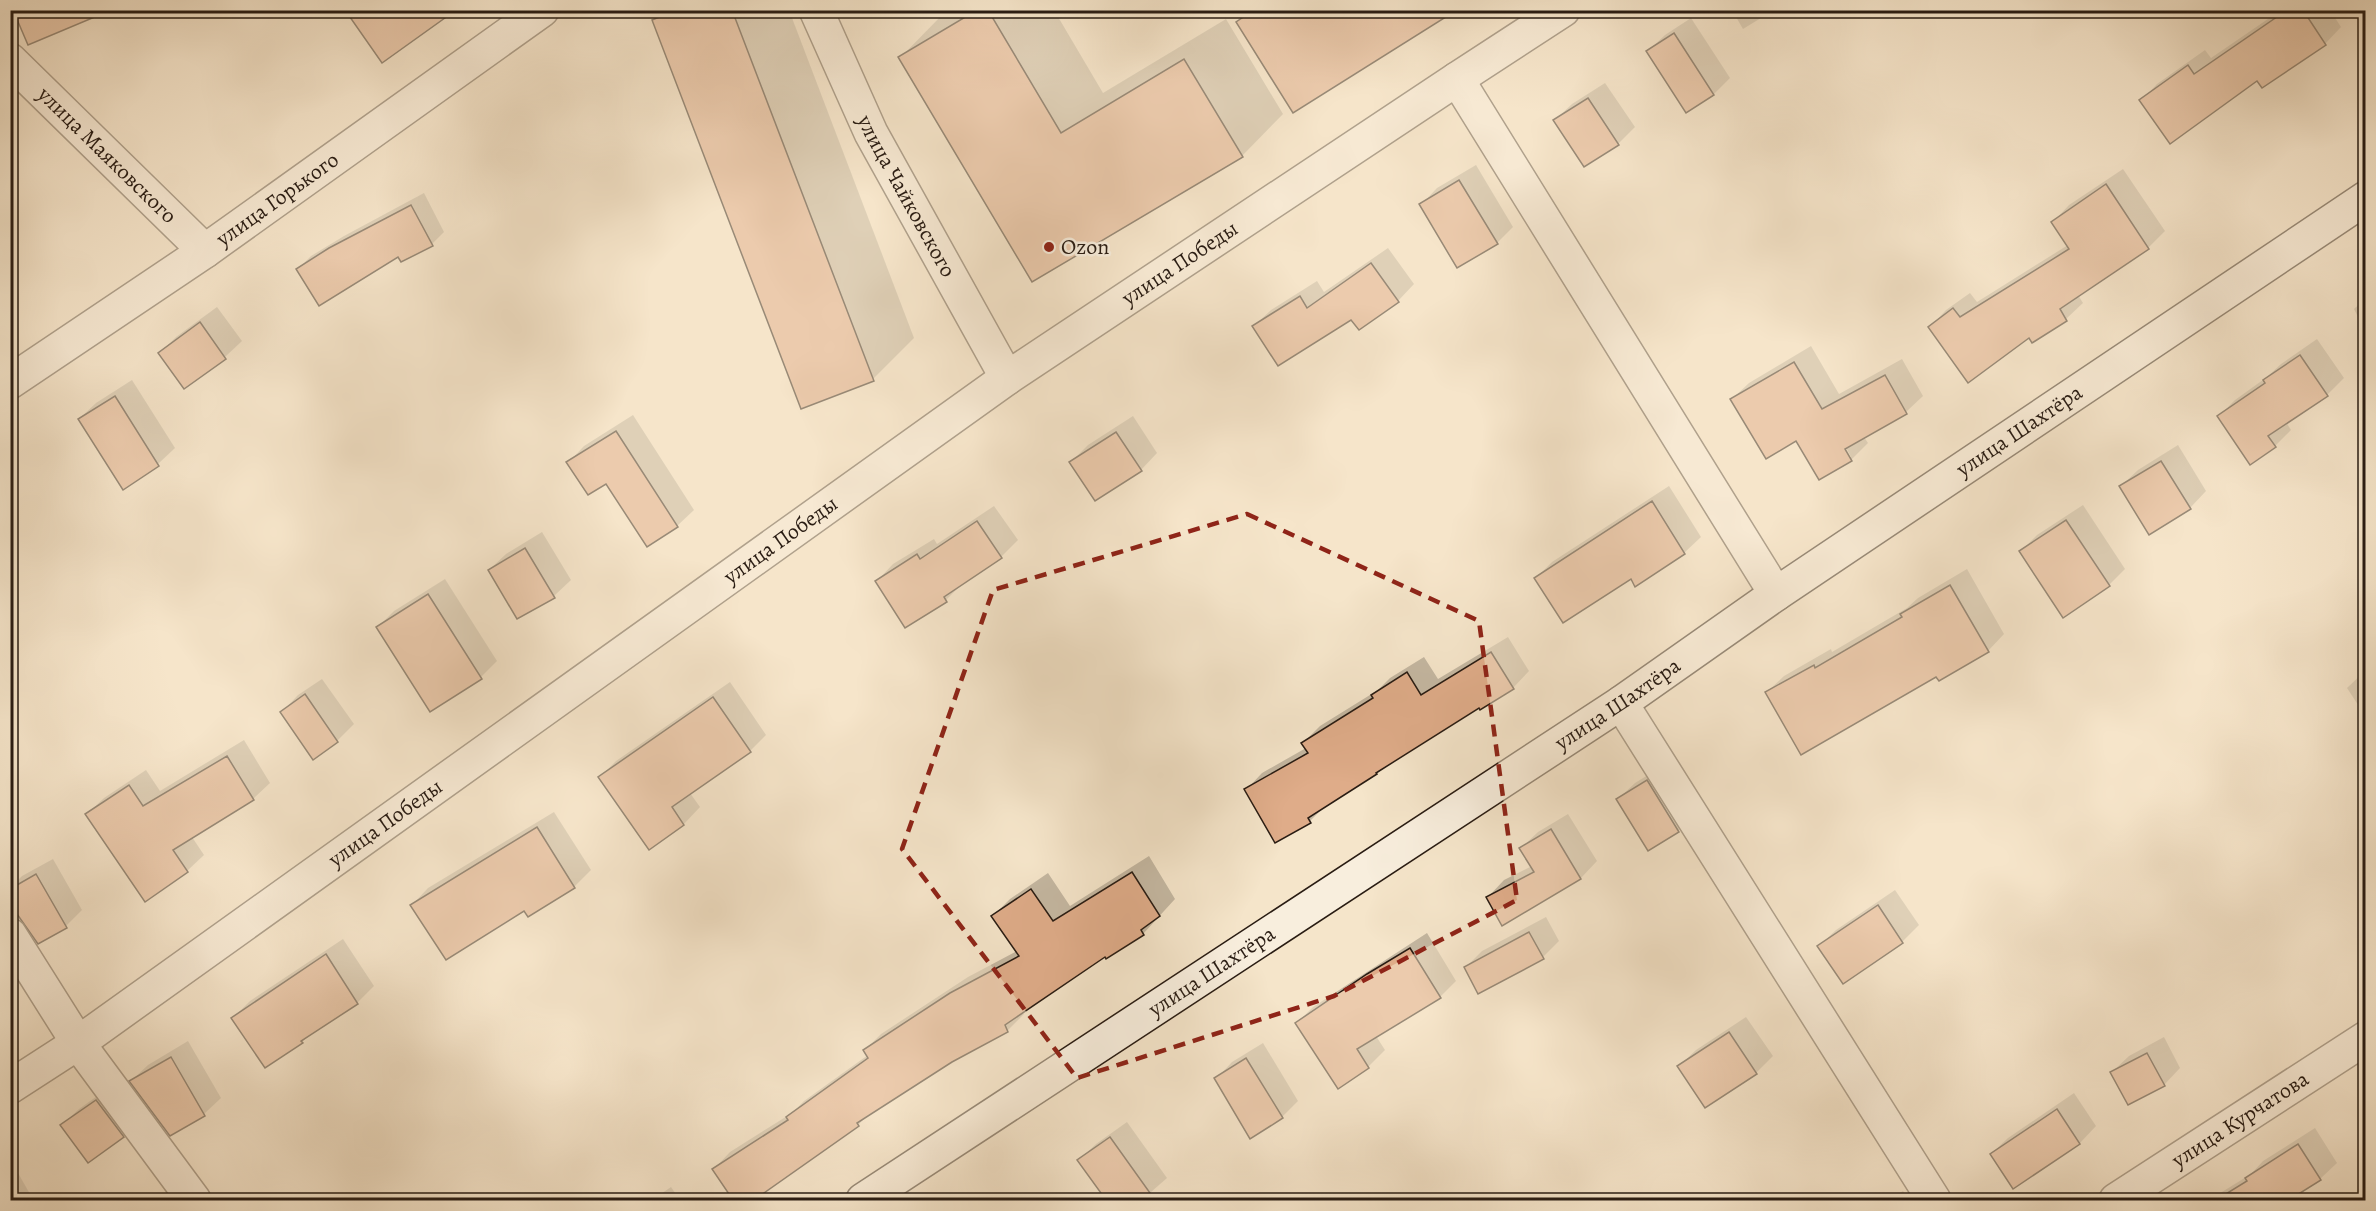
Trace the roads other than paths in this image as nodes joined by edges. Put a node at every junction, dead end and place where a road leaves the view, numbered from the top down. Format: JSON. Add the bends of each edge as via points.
{"nodes":[{"id":1,"x":542,"y":10,"type":"edge"},
{"id":2,"x":816,"y":10,"type":"edge"},
{"id":3,"x":1563,"y":10,"type":"edge"},
{"id":4,"x":10,"y":60,"type":"edge"},
{"id":5,"x":1457,"y":79,"type":"junction"},
{"id":6,"x":2366,"y":198,"type":"edge"},
{"id":7,"x":205,"y":251,"type":"junction"},
{"id":8,"x":1008,"y":378,"type":"junction"},
{"id":9,"x":10,"y":382,"type":"edge"},
{"id":10,"x":1776,"y":594,"type":"junction"},
{"id":11,"x":1621,"y":703,"type":"junction"},
{"id":12,"x":10,"y":935,"type":"edge"},
{"id":13,"x":2366,"y":1038,"type":"edge"},
{"id":14,"x":78,"y":1043,"type":"junction"},
{"id":15,"x":10,"y":1087,"type":"edge"},
{"id":16,"x":194,"y":1200,"type":"edge"},
{"id":17,"x":863,"y":1200,"type":"edge"},
{"id":18,"x":1934,"y":1200,"type":"edge"},
{"id":19,"x":2116,"y":1200,"type":"edge"}],
"edges":[{"from":1,"to":7,"type":"street","name":"улица Горького"},
{"from":2,"to":8,"type":"street","name":"улица Чайковского","via":[[871,133]]},
{"from":3,"to":5,"type":"street","name":"улица Победы"},
{"from":4,"to":7,"type":"street","name":"улица Маяковского"},
{"from":5,"to":8,"type":"street","name":"улица Победы"},
{"from":5,"to":10,"type":"street"},
{"from":6,"to":10,"type":"street","name":"улица Шахтёра"},
{"from":7,"to":9,"type":"street","name":"улица Горького"},
{"from":8,"to":14,"type":"street","name":"улица Победы"},
{"from":10,"to":11,"type":"street","name":"улица Шахтёра"},
{"from":11,"to":17,"type":"street","name":"улица Шахтёра"},
{"from":11,"to":18,"type":"street"},
{"from":12,"to":14,"type":"street"},
{"from":13,"to":19,"type":"street","name":"улица Курчатова"},
{"from":14,"to":15,"type":"street","name":"улица Победы"},
{"from":14,"to":16,"type":"street"}]}
